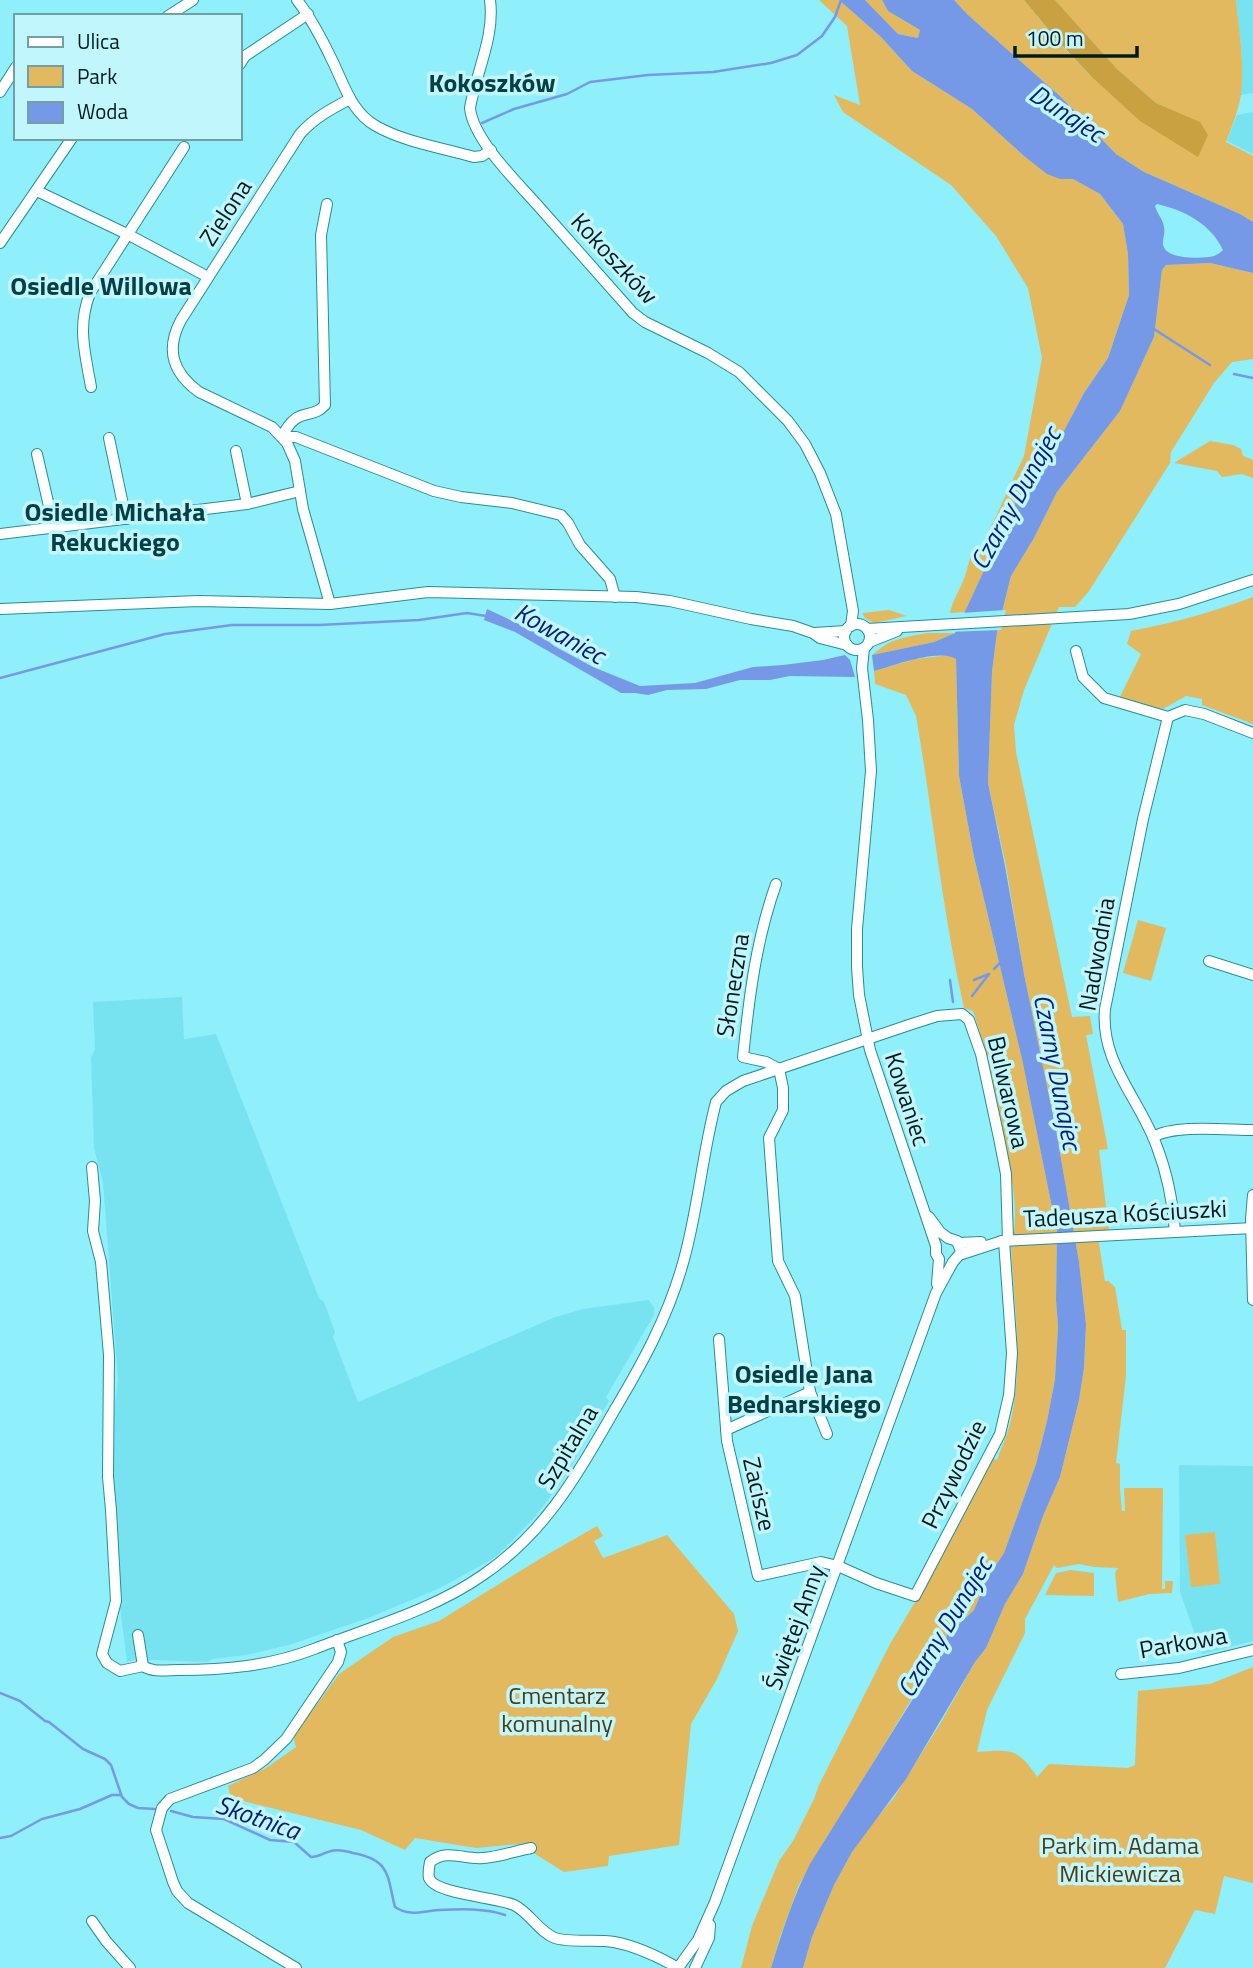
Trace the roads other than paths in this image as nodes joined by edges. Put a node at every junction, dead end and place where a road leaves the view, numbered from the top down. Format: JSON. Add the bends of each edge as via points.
{"nodes":[{"id":1,"x":193,"y":0,"type":"edge"},
{"id":2,"x":297,"y":0,"type":"edge"},
{"id":3,"x":490,"y":0,"type":"edge"},
{"id":4,"x":171,"y":14,"type":"edge"},
{"id":5,"x":308,"y":14,"type":"junction"},
{"id":6,"x":242,"y":61,"type":"edge"},
{"id":7,"x":14,"y":70,"type":"edge"},
{"id":8,"x":0,"y":92,"type":"edge"},
{"id":9,"x":350,"y":99,"type":"junction"},
{"id":10,"x":71,"y":140,"type":"edge"},
{"id":11,"x":184,"y":147,"type":"dead end"},
{"id":12,"x":491,"y":150,"type":"junction"},
{"id":13,"x":37,"y":191,"type":"junction"},
{"id":14,"x":327,"y":204,"type":"dead end"},
{"id":15,"x":129,"y":235,"type":"junction"},
{"id":16,"x":0,"y":243,"type":"edge"},
{"id":17,"x":208,"y":277,"type":"junction"},
{"id":18,"x":91,"y":387,"type":"dead end"},
{"id":19,"x":282,"y":437,"type":"junction"},
{"id":20,"x":109,"y":438,"type":"dead end"},
{"id":21,"x":236,"y":451,"type":"dead end"},
{"id":22,"x":37,"y":454,"type":"dead end"},
{"id":23,"x":300,"y":491,"type":"junction"},
{"id":24,"x":247,"y":504,"type":"junction"},
{"id":25,"x":126,"y":519,"type":"junction"},
{"id":26,"x":54,"y":527,"type":"junction"},
{"id":27,"x":0,"y":534,"type":"edge"},
{"id":28,"x":1253,"y":580,"type":"edge"},
{"id":29,"x":615,"y":597,"type":"junction"},
{"id":30,"x":330,"y":604,"type":"junction"},
{"id":31,"x":0,"y":609,"type":"edge"},
{"id":32,"x":856,"y":628,"type":"junction"},
{"id":33,"x":903,"y":628,"type":"junction"},
{"id":34,"x":813,"y":633,"type":"junction"},
{"id":35,"x":867,"y":645,"type":"junction"},
{"id":36,"x":849,"y":647,"type":"junction"},
{"id":37,"x":1076,"y":651,"type":"dead end"},
{"id":38,"x":862,"y":674,"type":"junction"},
{"id":39,"x":1168,"y":717,"type":"junction"},
{"id":40,"x":1253,"y":733,"type":"edge"},
{"id":41,"x":776,"y":884,"type":"dead end"},
{"id":42,"x":1209,"y":961,"type":"dead end"},
{"id":43,"x":1253,"y":975,"type":"edge"},
{"id":44,"x":867,"y":1040,"type":"junction"},
{"id":45,"x":779,"y":1069,"type":"junction"},
{"id":46,"x":1253,"y":1130,"type":"edge"},
{"id":47,"x":1153,"y":1137,"type":"junction"},
{"id":48,"x":92,"y":1167,"type":"dead end"},
{"id":49,"x":1253,"y":1195,"type":"edge"},
{"id":50,"x":922,"y":1207,"type":"junction"},
{"id":51,"x":1252,"y":1228,"type":"edge"},
{"id":52,"x":1175,"y":1231,"type":"junction"},
{"id":53,"x":953,"y":1240,"type":"junction"},
{"id":54,"x":1005,"y":1241,"type":"junction"},
{"id":55,"x":936,"y":1246,"type":"junction"},
{"id":56,"x":956,"y":1258,"type":"junction"},
{"id":57,"x":939,"y":1259,"type":"junction"},
{"id":58,"x":936,"y":1293,"type":"junction"},
{"id":59,"x":1253,"y":1300,"type":"edge"},
{"id":60,"x":719,"y":1339,"type":"dead end"},
{"id":61,"x":810,"y":1392,"type":"junction"},
{"id":62,"x":726,"y":1430,"type":"junction"},
{"id":63,"x":827,"y":1434,"type":"dead end"},
{"id":64,"x":838,"y":1566,"type":"junction"},
{"id":65,"x":138,"y":1635,"type":"dead end"},
{"id":66,"x":337,"y":1640,"type":"junction"},
{"id":67,"x":1253,"y":1650,"type":"edge"},
{"id":68,"x":143,"y":1666,"type":"junction"},
{"id":69,"x":1121,"y":1674,"type":"dead end"},
{"id":70,"x":531,"y":1847,"type":"dead end"},
{"id":71,"x":92,"y":1920,"type":"dead end"},
{"id":72,"x":707,"y":1922,"type":"junction"},
{"id":73,"x":130,"y":1968,"type":"edge"},
{"id":74,"x":296,"y":1968,"type":"edge"},
{"id":75,"x":678,"y":1968,"type":"edge"},
{"id":76,"x":695,"y":1968,"type":"edge"}],
"edges":[{"from":1,"to":4,"type":"street"},
{"from":2,"to":5,"type":"street"},
{"from":3,"to":12,"type":"street","name":"Kokoszków","via":[[490,31],[470,108],[472,120]]},
{"from":5,"to":6,"type":"street"},
{"from":5,"to":9,"type":"street"},
{"from":7,"to":8,"type":"street"},
{"from":9,"to":12,"type":"street","via":[[368,121],[392,133],[474,157]]},
{"from":9,"to":17,"type":"street","name":"Zielona","via":[[307,125]]},
{"from":10,"to":13,"type":"street"},
{"from":11,"to":15,"type":"street"},
{"from":12,"to":32,"type":"street","name":"Kokoszków","via":[[633,313],[724,362],[788,421],[814,459],[834,506]]},
{"from":13,"to":15,"type":"street"},
{"from":13,"to":16,"type":"street"},
{"from":14,"to":19,"type":"street","via":[[321,235],[325,405],[289,423]]},
{"from":15,"to":17,"type":"street"},
{"from":15,"to":18,"type":"street","via":[[85,307],[82,322]]},
{"from":17,"to":19,"type":"street","name":"Zielona","via":[[177,327],[172,349],[175,365],[199,392],[261,421]]},
{"from":19,"to":23,"type":"street","via":[[292,451]]},
{"from":19,"to":29,"type":"street","name":"Zielona","via":[[296,437],[434,491],[561,515],[610,579]]},
{"from":20,"to":25,"type":"street"},
{"from":21,"to":24,"type":"street"},
{"from":22,"to":26,"type":"street"},
{"from":23,"to":24,"type":"street"},
{"from":23,"to":30,"type":"street"},
{"from":24,"to":25,"type":"street"},
{"from":25,"to":26,"type":"street"},
{"from":26,"to":27,"type":"street"},
{"from":28,"to":33,"type":"street","via":[[1129,614]]},
{"from":29,"to":30,"type":"street","via":[[428,592]]},
{"from":29,"to":34,"type":"street","via":[[670,601]]},
{"from":30,"to":31,"type":"street","via":[[198,601]]},
{"from":32,"to":33,"type":"street"},
{"from":32,"to":34,"type":"street"},
{"from":32,"to":35,"type":"street","via":[[869,635]]},
{"from":32,"to":36,"type":"street","via":[[844,637]]},
{"from":33,"to":35,"type":"street"},
{"from":34,"to":36,"type":"street"},
{"from":35,"to":36,"type":"street","via":[[858,650]]},
{"from":35,"to":38,"type":"street","name":"Kowaniec"},
{"from":36,"to":38,"type":"street","name":"Kowaniec"},
{"from":37,"to":39,"type":"street","via":[[1083,677],[1104,698]]},
{"from":38,"to":44,"type":"street","name":"Kowaniec","via":[[871,771],[856,967]]},
{"from":39,"to":40,"type":"street","via":[[1185,710]]},
{"from":39,"to":47,"type":"street","name":"Nadwodnia","via":[[1104,1023],[1113,1062]]},
{"from":41,"to":45,"type":"street","name":"Słoneczna","via":[[764,917],[743,1057]]},
{"from":42,"to":43,"type":"street"},
{"from":44,"to":45,"type":"street","name":"Szpitalna"},
{"from":44,"to":50,"type":"street","name":"Kowaniec"},
{"from":44,"to":54,"type":"street","name":"Bulwarowa","via":[[937,1016],[962,1014],[969,1020],[986,1070],[1006,1174]]},
{"from":45,"to":61,"type":"street","via":[[783,1110],[769,1138],[778,1261],[795,1296]]},
{"from":45,"to":66,"type":"street","name":"Szpitalna","via":[[732,1087],[716,1102],[684,1260],[671,1301],[644,1358],[552,1511],[514,1552],[468,1585]]},
{"from":46,"to":47,"type":"street","via":[[1165,1132]]},
{"from":47,"to":52,"type":"street","name":"Nadwodnia"},
{"from":48,"to":68,"type":"street","name":"Szpitalna","via":[[93,1231],[101,1262],[109,1355],[107,1477],[116,1601],[102,1654],[120,1671]]},
{"from":49,"to":51,"type":"street"},
{"from":50,"to":53,"type":"street","name":"Kowaniec"},
{"from":50,"to":55,"type":"street","name":"Kowaniec"},
{"from":51,"to":52,"type":"street","name":"Tadeusza Kościuszki"},
{"from":51,"to":59,"type":"street"},
{"from":52,"to":54,"type":"street","name":"Tadeusza Kościuszki"},
{"from":53,"to":54,"type":"street","name":"Tadeusza Kościuszki"},
{"from":53,"to":55,"type":"street","via":[[941,1240]]},
{"from":53,"to":56,"type":"street","via":[[960,1249]]},
{"from":54,"to":56,"type":"street","name":"Tadeusza Kościuszki"},
{"from":54,"to":64,"type":"street","name":"Przywodzie","via":[[1012,1353],[1000,1434],[915,1596]]},
{"from":55,"to":57,"type":"street"},
{"from":56,"to":57,"type":"street"},
{"from":56,"to":58,"type":"street","name":"Świętej Anny"},
{"from":57,"to":58,"type":"street","name":"Świętej Anny"},
{"from":58,"to":64,"type":"street","name":"Świętej Anny"},
{"from":60,"to":62,"type":"street","name":"Zacisze"},
{"from":61,"to":62,"type":"street"},
{"from":61,"to":63,"type":"street"},
{"from":62,"to":64,"type":"street","name":"Zacisze","via":[[758,1576],[821,1562]]},
{"from":64,"to":72,"type":"street","name":"Świętej Anny"},
{"from":65,"to":68,"type":"street"},
{"from":66,"to":68,"type":"street","name":"Szpitalna","via":[[286,1659],[247,1667],[153,1670]]},
{"from":66,"to":74,"type":"street","via":[[338,1662],[286,1739],[253,1768],[170,1799],[162,1808],[156,1830],[173,1882],[188,1903]]},
{"from":67,"to":69,"type":"street","name":"Parkowa","via":[[1178,1668]]},
{"from":70,"to":75,"type":"street","via":[[481,1859],[449,1854],[435,1857],[428,1876],[445,1890],[515,1906],[556,1939],[614,1942]]},
{"from":71,"to":73,"type":"street"},
{"from":72,"to":75,"type":"street","name":"Świętej Anny"},
{"from":72,"to":76,"type":"street","via":[[710,1932]]}]}
